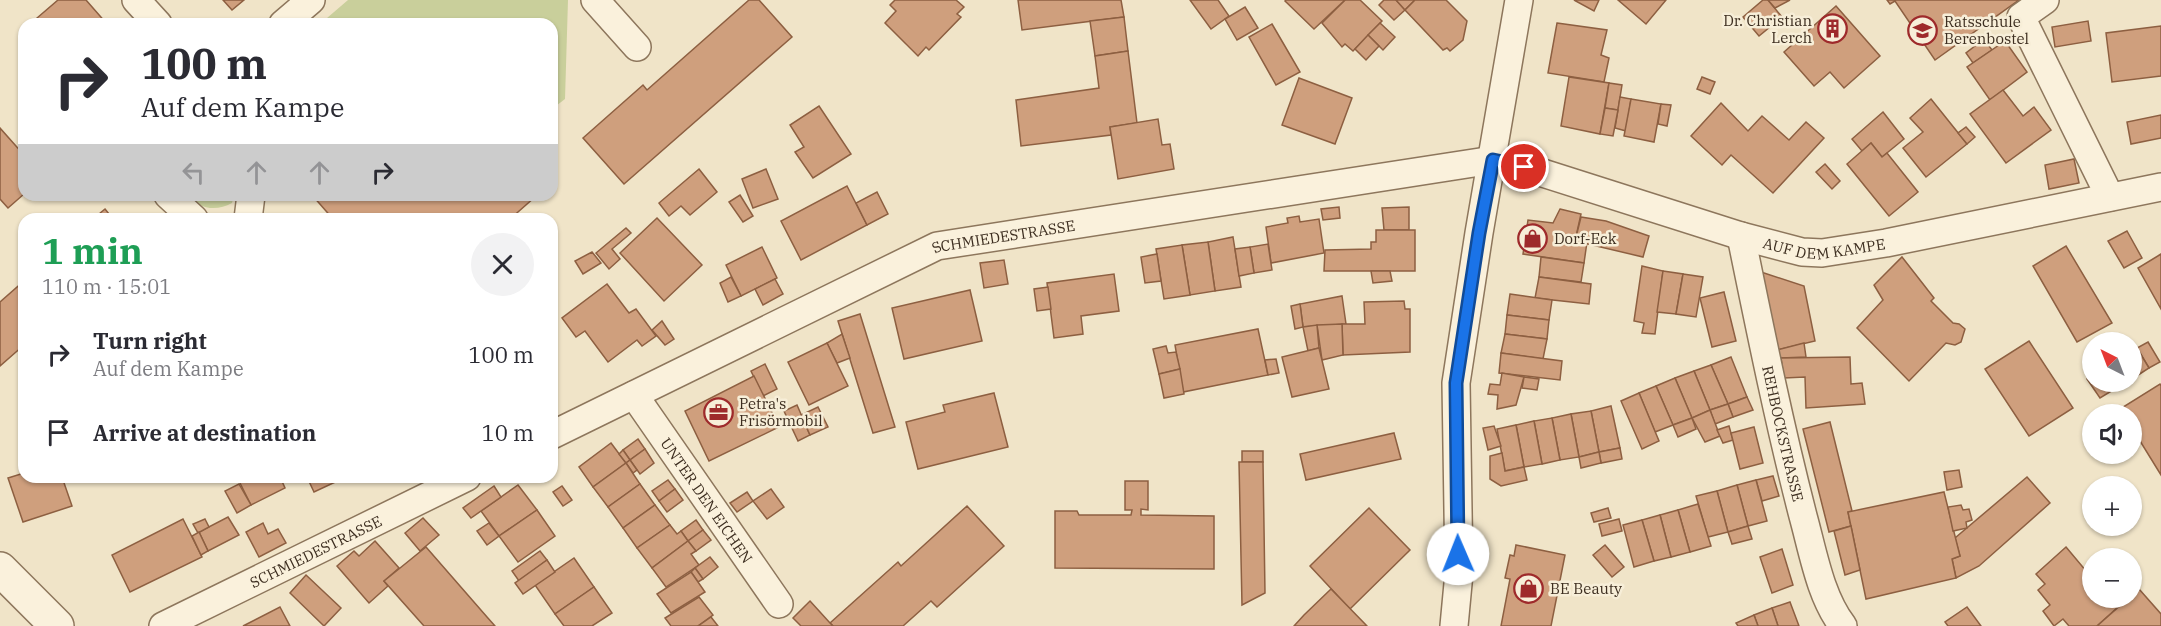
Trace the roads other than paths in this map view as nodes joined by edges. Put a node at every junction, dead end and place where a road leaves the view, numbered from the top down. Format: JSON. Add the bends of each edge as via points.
{"nodes":[{"id":1,"x":136,"y":0,"type":"edge"},
{"id":2,"x":311,"y":0,"type":"edge"},
{"id":3,"x":595,"y":0,"type":"edge"},
{"id":4,"x":1519,"y":0,"type":"edge"},
{"id":5,"x":2045,"y":0,"type":"edge"},
{"id":6,"x":152,"y":18,"type":"edge"},
{"id":7,"x":290,"y":18,"type":"edge"},
{"id":8,"x":637,"y":47,"type":"dead end"},
{"id":9,"x":1493,"y":160,"type":"junction"},
{"id":10,"x":2161,"y":187,"type":"edge"},
{"id":11,"x":2110,"y":197,"type":"junction"},
{"id":12,"x":174,"y":201,"type":"edge"},
{"id":13,"x":188,"y":213,"type":"edge"},
{"id":14,"x":1740,"y":236,"type":"junction"},
{"id":15,"x":634,"y":395,"type":"junction"},
{"id":16,"x":558,"y":432,"type":"edge"},
{"id":17,"x":455,"y":483,"type":"edge"},
{"id":18,"x":0,"y":569,"type":"edge"},
{"id":19,"x":779,"y":604,"type":"dead end"},
{"id":20,"x":57,"y":626,"type":"edge"},
{"id":21,"x":163,"y":626,"type":"edge"},
{"id":22,"x":1454,"y":626,"type":"edge"},
{"id":23,"x":1844,"y":626,"type":"edge"}],
"edges":[{"from":1,"to":6,"type":"street"},
{"from":2,"to":7,"type":"street"},
{"from":3,"to":8,"type":"street"},
{"from":4,"to":9,"type":"street"},
{"from":5,"to":11,"type":"street","via":[[2021,17]]},
{"from":9,"to":14,"type":"street","name":"AUF DEM KAMPE"},
{"from":9,"to":15,"type":"street","name":"SCHMIEDESTRASSE","via":[[937,246]]},
{"from":9,"to":22,"type":"street","via":[[1456,383],[1458,573]]},
{"from":10,"to":11,"type":"street","name":"AUF DEM KAMPE"},
{"from":11,"to":14,"type":"street","name":"AUF DEM KAMPE","via":[[1822,253],[1802,252]]},
{"from":12,"to":13,"type":"street"},
{"from":14,"to":23,"type":"street","name":"REHBOCKSTRASSE","via":[[1790,464],[1820,579],[1836,617]]},
{"from":15,"to":16,"type":"street","name":"SCHMIEDESTRASSE"},
{"from":15,"to":19,"type":"street","name":"UNTER DEN EICHEN"},
{"from":17,"to":21,"type":"street","name":"SCHMIEDESTRASSE"},
{"from":18,"to":20,"type":"street"}]}
